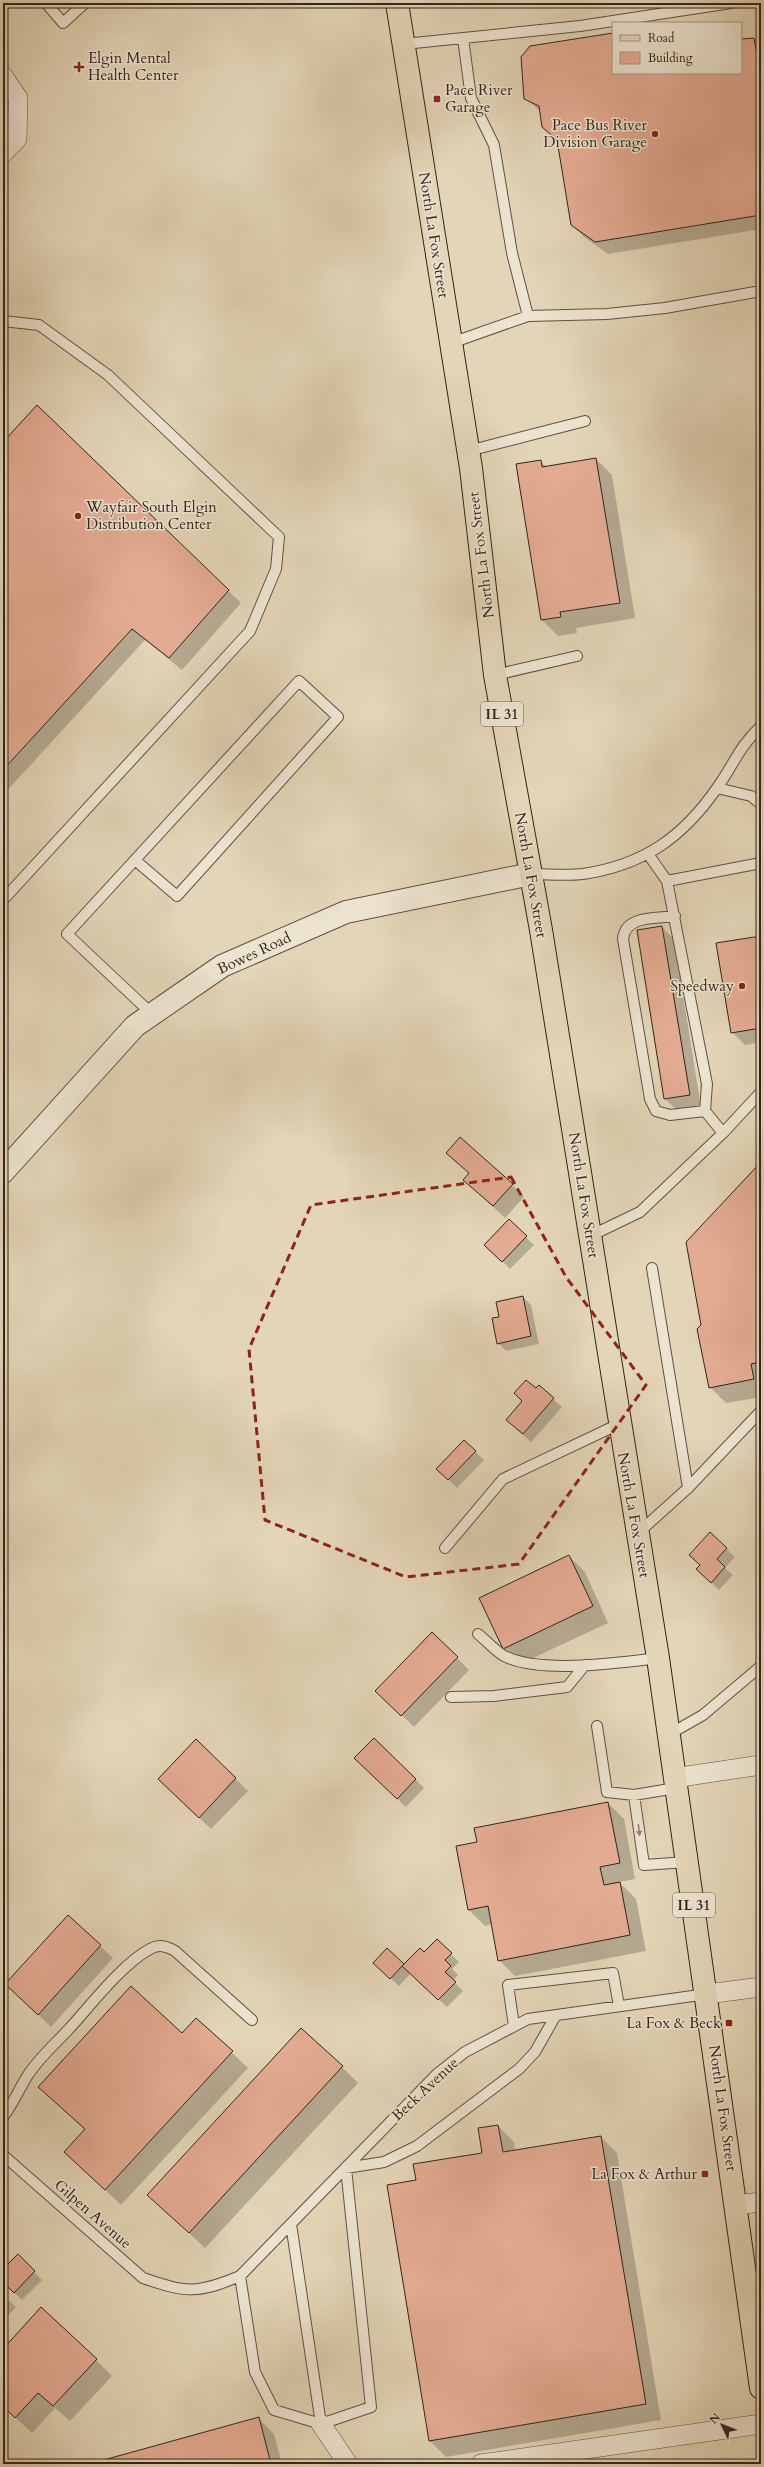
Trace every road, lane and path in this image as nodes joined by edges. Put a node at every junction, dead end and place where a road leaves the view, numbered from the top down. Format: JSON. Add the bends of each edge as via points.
{"nodes":[{"id":1,"x":46,"y":3,"type":"edge"},
{"id":2,"x":85,"y":3,"type":"edge"},
{"id":3,"x":397,"y":3,"type":"edge"},
{"id":4,"x":731,"y":3,"type":"edge"},
{"id":5,"x":463,"y":38,"type":"junction"},
{"id":6,"x":404,"y":44,"type":"junction"},
{"id":7,"x":3,"y":76,"type":"edge"},
{"id":8,"x":3,"y":153,"type":"edge"},
{"id":9,"x":761,"y":291,"type":"edge"},
{"id":10,"x":528,"y":316,"type":"junction"},
{"id":11,"x":3,"y":321,"type":"edge"},
{"id":12,"x":451,"y":343,"type":"junction"},
{"id":13,"x":585,"y":421,"type":"dead end"},
{"id":14,"x":468,"y":451,"type":"junction"},
{"id":15,"x":577,"y":656,"type":"dead end"},
{"id":16,"x":495,"y":675,"type":"junction"},
{"id":17,"x":761,"y":726,"type":"edge"},
{"id":18,"x":717,"y":788,"type":"junction"},
{"id":19,"x":761,"y":804,"type":"edge"},
{"id":20,"x":648,"y":854,"type":"junction"},
{"id":21,"x":135,"y":860,"type":"junction"},
{"id":22,"x":761,"y":863,"type":"edge"},
{"id":23,"x":531,"y":874,"type":"junction"},
{"id":24,"x":667,"y":881,"type":"junction"},
{"id":25,"x":3,"y":900,"type":"edge"},
{"id":26,"x":674,"y":916,"type":"junction"},
{"id":27,"x":152,"y":1014,"type":"junction"},
{"id":28,"x":761,"y":1092,"type":"edge"},
{"id":29,"x":705,"y":1111,"type":"junction"},
{"id":30,"x":723,"y":1133,"type":"junction"},
{"id":31,"x":3,"y":1172,"type":"edge"},
{"id":32,"x":590,"y":1236,"type":"junction"},
{"id":33,"x":652,"y":1268,"type":"dead end"},
{"id":34,"x":761,"y":1411,"type":"edge"},
{"id":35,"x":619,"y":1424,"type":"junction"},
{"id":36,"x":688,"y":1488,"type":"junction"},
{"id":37,"x":638,"y":1533,"type":"junction"},
{"id":38,"x":445,"y":1548,"type":"dead end"},
{"id":39,"x":478,"y":1634,"type":"dead end"},
{"id":40,"x":658,"y":1658,"type":"junction"},
{"id":41,"x":585,"y":1665,"type":"junction"},
{"id":42,"x":761,"y":1666,"type":"edge"},
{"id":43,"x":451,"y":1697,"type":"dead end"},
{"id":44,"x":597,"y":1726,"type":"dead end"},
{"id":45,"x":668,"y":1735,"type":"junction"},
{"id":46,"x":761,"y":1765,"type":"edge"},
{"id":47,"x":675,"y":1783,"type":"junction"},
{"id":48,"x":634,"y":1795,"type":"junction"},
{"id":49,"x":687,"y":1862,"type":"junction"},
{"id":50,"x":761,"y":1987,"type":"edge"},
{"id":51,"x":707,"y":1994,"type":"junction"},
{"id":52,"x":619,"y":2006,"type":"junction"},
{"id":53,"x":556,"y":2015,"type":"junction"},
{"id":54,"x":252,"y":2020,"type":"dead end"},
{"id":55,"x":514,"y":2026,"type":"junction"},
{"id":56,"x":3,"y":2117,"type":"edge"},
{"id":57,"x":3,"y":2155,"type":"edge"},
{"id":58,"x":346,"y":2168,"type":"junction"},
{"id":59,"x":761,"y":2202,"type":"edge"},
{"id":60,"x":736,"y":2205,"type":"junction"},
{"id":61,"x":291,"y":2224,"type":"junction"},
{"id":62,"x":240,"y":2276,"type":"junction"},
{"id":63,"x":168,"y":2286,"type":"joint"},
{"id":64,"x":756,"y":2316,"type":"edge"},
{"id":65,"x":761,"y":2388,"type":"edge"},
{"id":66,"x":321,"y":2424,"type":"junction"},
{"id":67,"x":761,"y":2424,"type":"edge"},
{"id":68,"x":348,"y":2464,"type":"edge"},
{"id":69,"x":481,"y":2464,"type":"edge"}],
"edges":[{"from":1,"to":2,"type":"lane","via":[[64,23]]},
{"from":3,"to":6,"type":"main road","name":"North La Fox Street","number":"IL 31"},
{"from":4,"to":5,"type":"lane","via":[[580,26]]},
{"from":5,"to":6,"type":"lane"},
{"from":5,"to":10,"type":"lane","via":[[471,98],[494,144],[512,253]]},
{"from":6,"to":12,"type":"main road","name":"North La Fox Street","number":"IL 31"},
{"from":7,"to":8,"type":"street","via":[[18,98],[17,139]]},
{"from":9,"to":10,"type":"lane","via":[[665,308],[606,314]]},
{"from":10,"to":12,"type":"lane"},
{"from":11,"to":25,"type":"lane","via":[[39,326],[108,375],[279,537],[276,570],[250,631]]},
{"from":12,"to":14,"type":"main road","name":"North La Fox Street","number":"IL 31"},
{"from":13,"to":14,"type":"lane"},
{"from":14,"to":16,"type":"main road","name":"North La Fox Street","number":"IL 31"},
{"from":15,"to":16,"type":"lane"},
{"from":16,"to":23,"type":"main road","name":"North La Fox Street","number":"IL 31"},
{"from":17,"to":18,"type":"lane","via":[[745,741]]},
{"from":18,"to":19,"type":"lane","via":[[751,796]]},
{"from":18,"to":20,"type":"lane","via":[[672,840]]},
{"from":20,"to":23,"type":"lane","via":[[615,867],[582,874]]},
{"from":20,"to":24,"type":"lane"},
{"from":21,"to":21,"type":"lane","via":[[299,681],[338,718],[177,896]]},
{"from":21,"to":27,"type":"lane","via":[[68,934]]},
{"from":22,"to":24,"type":"lane"},
{"from":23,"to":27,"type":"street","name":"Bowes Road","via":[[346,912],[222,966]]},
{"from":23,"to":32,"type":"main road","name":"North La Fox Street","number":"IL 31"},
{"from":24,"to":26,"type":"lane"},
{"from":26,"to":29,"type":"lane","via":[[707,1084]]},
{"from":26,"to":29,"type":"lane","via":[[632,922],[624,930],[623,939],[650,1099],[656,1111],[670,1115]]},
{"from":27,"to":31,"type":"street","name":"Bowes Road","via":[[135,1026]]},
{"from":28,"to":30,"type":"lane"},
{"from":29,"to":30,"type":"lane"},
{"from":30,"to":32,"type":"lane","via":[[640,1212]]},
{"from":32,"to":35,"type":"main road","name":"North La Fox Street","number":"IL 31"},
{"from":33,"to":36,"type":"lane"},
{"from":34,"to":36,"type":"lane"},
{"from":35,"to":37,"type":"main road","name":"North La Fox Street","number":"IL 31"},
{"from":35,"to":38,"type":"lane","via":[[503,1479]]},
{"from":36,"to":37,"type":"lane"},
{"from":37,"to":40,"type":"main road","name":"North La Fox Street","number":"IL 31"},
{"from":39,"to":41,"type":"lane","via":[[503,1656],[529,1664]]},
{"from":40,"to":41,"type":"lane","via":[[597,1666]]},
{"from":40,"to":45,"type":"main road","name":"North La Fox Street","number":"IL 31"},
{"from":41,"to":43,"type":"lane","via":[[567,1687],[494,1696]]},
{"from":42,"to":45,"type":"lane","via":[[703,1715]]},
{"from":44,"to":48,"type":"lane","via":[[607,1792]]},
{"from":45,"to":47,"type":"main road","name":"North La Fox Street","number":"IL 31"},
{"from":46,"to":47,"type":"street"},
{"from":47,"to":48,"type":"lane"},
{"from":47,"to":49,"type":"main road","name":"North La Fox Street","number":"IL 31"},
{"from":48,"to":49,"type":"lane","one_way":true,"via":[[644,1865]]},
{"from":49,"to":51,"type":"main road","name":"North La Fox Street","number":"IL 31"},
{"from":50,"to":51,"type":"street","name":"Beck Avenue"},
{"from":51,"to":52,"type":"lane","name":"Beck Avenue"},
{"from":51,"to":60,"type":"main road","name":"North La Fox Street","number":"IL 31"},
{"from":52,"to":53,"type":"lane","name":"Beck Avenue"},
{"from":52,"to":55,"type":"lane","via":[[613,1973],[508,1985]]},
{"from":53,"to":55,"type":"lane","name":"Beck Avenue","via":[[528,2019]]},
{"from":53,"to":58,"type":"lane","via":[[534,2052],[519,2069],[417,2146],[384,2162]]},
{"from":54,"to":56,"type":"lane","via":[[168,1946],[151,1949],[110,1984],[45,2055],[29,2074]]},
{"from":55,"to":58,"type":"lane","name":"Beck Avenue","via":[[465,2052],[437,2074]]},
{"from":57,"to":63,"type":"lane","name":"Gilpen Avenue","via":[[143,2278]]},
{"from":58,"to":61,"type":"lane","name":"Beck Avenue"},
{"from":58,"to":66,"type":"lane","via":[[371,2407]]},
{"from":59,"to":60,"type":"street"},
{"from":60,"to":64,"type":"main road","name":"North La Fox Street","number":"IL 31"},
{"from":61,"to":62,"type":"lane","name":"Beck Avenue"},
{"from":61,"to":66,"type":"lane"},
{"from":62,"to":63,"type":"lane","name":"Beck Avenue","via":[[212,2288],[190,2290]]},
{"from":62,"to":66,"type":"lane","via":[[255,2372],[274,2410]]},
{"from":64,"to":65,"type":"main road","name":"North La Fox Street","number":"IL 31"},
{"from":66,"to":68,"type":"street"},
{"from":67,"to":69,"type":"street"}]}
